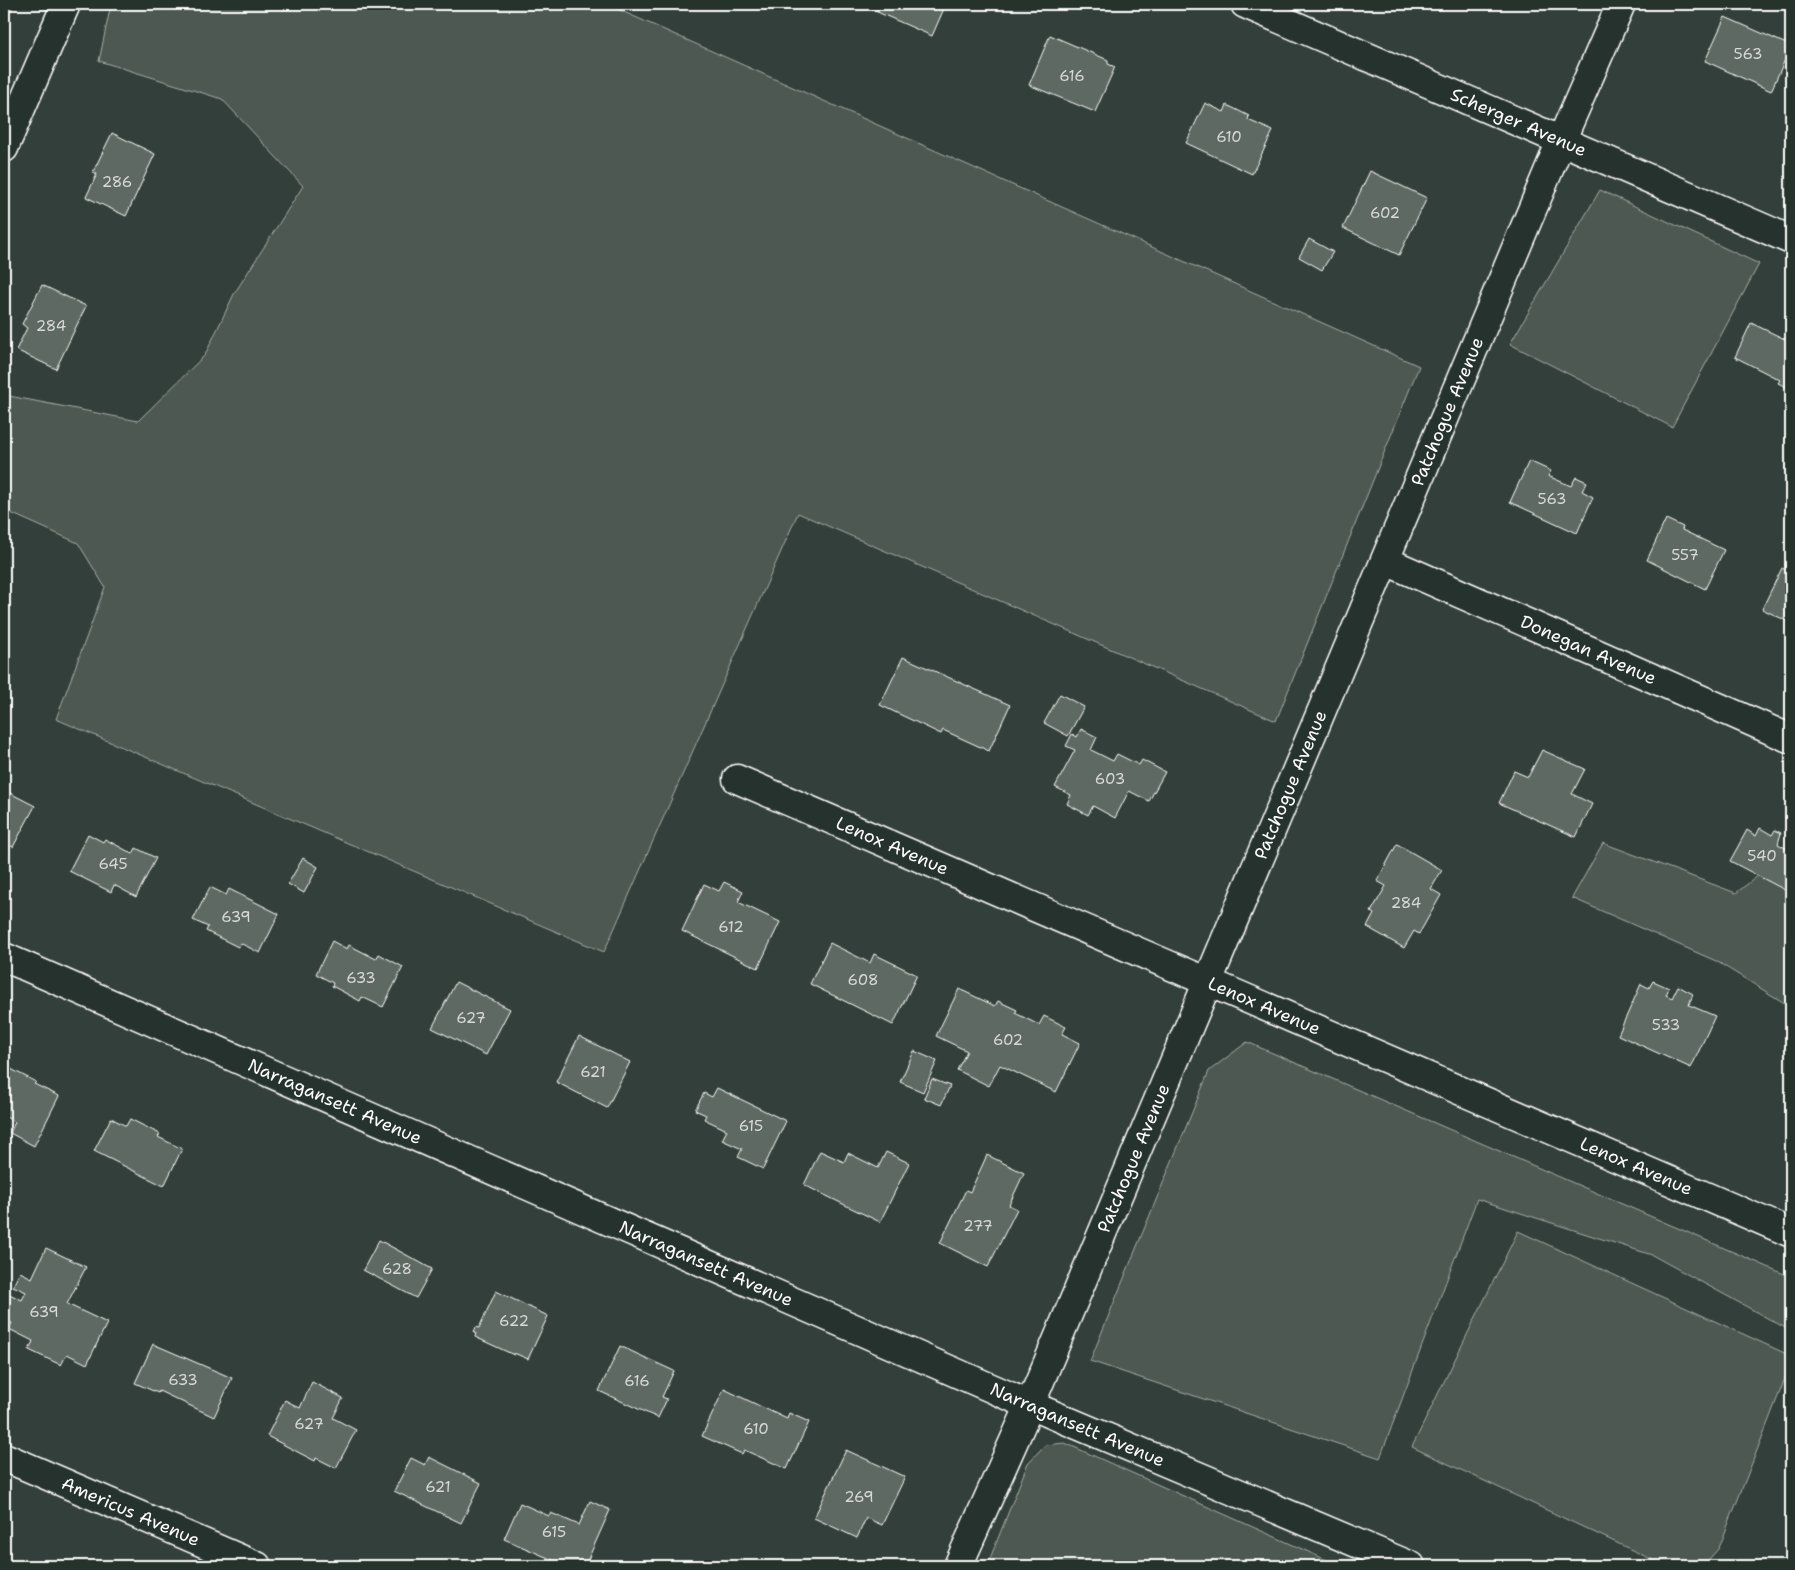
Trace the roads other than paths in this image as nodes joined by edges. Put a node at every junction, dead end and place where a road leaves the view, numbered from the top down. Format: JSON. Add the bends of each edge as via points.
{"nodes":[{"id":1,"x":66,"y":4,"type":"edge"},
{"id":2,"x":1245,"y":4,"type":"edge"},
{"id":3,"x":1621,"y":4,"type":"edge"},
{"id":4,"x":1561,"y":141,"type":"junction"},
{"id":5,"x":4,"y":148,"type":"edge"},
{"id":6,"x":1791,"y":240,"type":"edge"},
{"id":7,"x":1386,"y":561,"type":"junction"},
{"id":8,"x":1791,"y":739,"type":"edge"},
{"id":9,"x":738,"y":779,"type":"dead end"},
{"id":10,"x":4,"y":957,"type":"edge"},
{"id":11,"x":1209,"y":983,"type":"junction"},
{"id":12,"x":1791,"y":1233,"type":"edge"},
{"id":13,"x":1030,"y":1405,"type":"junction"},
{"id":14,"x":4,"y":1457,"type":"edge"},
{"id":15,"x":257,"y":1566,"type":"edge"},
{"id":16,"x":958,"y":1566,"type":"edge"},
{"id":17,"x":1411,"y":1566,"type":"edge"}],
"edges":[{"from":1,"to":5,"type":"street"},
{"from":2,"to":4,"type":"street","name":"Scherger Avenue"},
{"from":3,"to":4,"type":"street","name":"Patchogue Avenue"},
{"from":4,"to":6,"type":"street","name":"Scherger Avenue"},
{"from":4,"to":7,"type":"street","name":"Patchogue Avenue"},
{"from":7,"to":8,"type":"street","name":"Donegan Avenue"},
{"from":7,"to":11,"type":"street","name":"Patchogue Avenue"},
{"from":9,"to":11,"type":"street","name":"Lenox Avenue"},
{"from":10,"to":13,"type":"street","name":"Narragansett Avenue"},
{"from":11,"to":12,"type":"street","name":"Lenox Avenue"},
{"from":11,"to":13,"type":"street","name":"Patchogue Avenue"},
{"from":13,"to":16,"type":"street","name":"Patchogue Avenue"},
{"from":13,"to":17,"type":"street","name":"Narragansett Avenue"},
{"from":14,"to":15,"type":"street","name":"Americus Avenue"}]}
